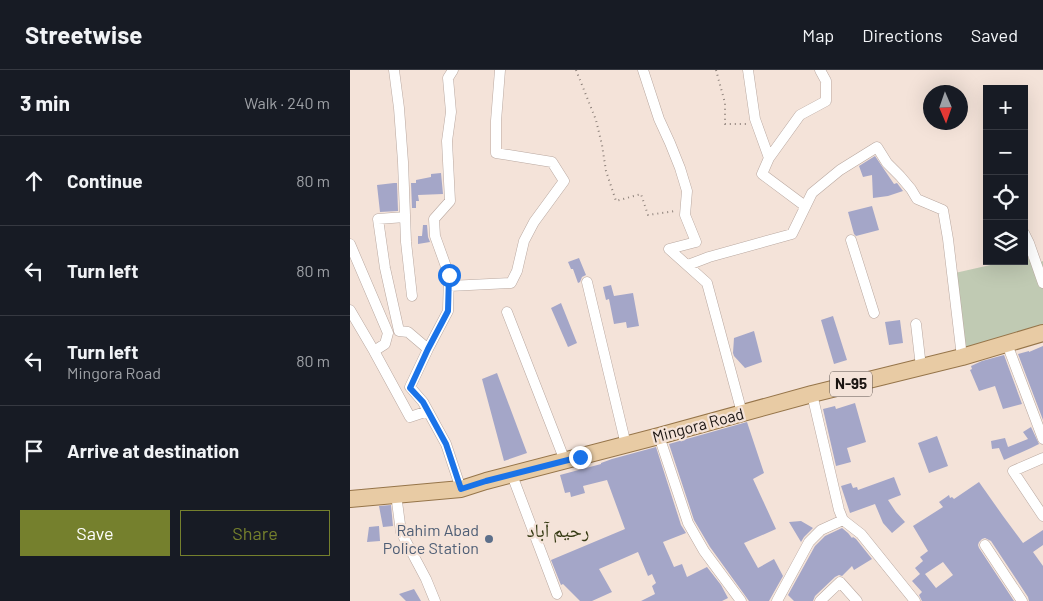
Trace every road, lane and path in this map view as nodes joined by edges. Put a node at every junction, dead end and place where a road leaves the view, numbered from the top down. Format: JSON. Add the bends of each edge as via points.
{"nodes":[{"id":1,"x":394,"y":70,"type":"edge"},
{"id":2,"x":453,"y":70,"type":"edge"},
{"id":3,"x":500,"y":70,"type":"edge"},
{"id":4,"x":576,"y":70,"type":"edge"},
{"id":5,"x":643,"y":70,"type":"edge"},
{"id":6,"x":716,"y":70,"type":"edge"},
{"id":7,"x":748,"y":70,"type":"edge"},
{"id":8,"x":820,"y":70,"type":"edge"},
{"id":9,"x":757,"y":124,"type":"junction"},
{"id":10,"x":769,"y":158,"type":"junction"},
{"id":11,"x":805,"y":206,"type":"junction"},
{"id":12,"x":685,"y":209,"type":"junction"},
{"id":13,"x":405,"y":217,"type":"junction"},
{"id":14,"x":851,"y":240,"type":"dead end"},
{"id":15,"x":1028,"y":241,"type":"edge"},
{"id":16,"x":350,"y":244,"type":"edge"},
{"id":17,"x":688,"y":265,"type":"junction"},
{"id":18,"x":587,"y":282,"type":"dead end"},
{"id":19,"x":1043,"y":283,"type":"edge"},
{"id":20,"x":449,"y":286,"type":"junction"},
{"id":21,"x":412,"y":296,"type":"dead end"},
{"id":22,"x":350,"y":310,"type":"edge"},
{"id":23,"x":507,"y":312,"type":"dead end"},
{"id":24,"x":874,"y":313,"type":"dead end"},
{"id":25,"x":916,"y":324,"type":"dead end"},
{"id":26,"x":1043,"y":333,"type":"edge"},
{"id":27,"x":1007,"y":344,"type":"junction"},
{"id":28,"x":428,"y":349,"type":"junction"},
{"id":29,"x":374,"y":351,"type":"junction"},
{"id":30,"x":962,"y":357,"type":"junction"},
{"id":31,"x":921,"y":367,"type":"junction"},
{"id":32,"x":812,"y":394,"type":"junction"},
{"id":33,"x":428,"y":411,"type":"junction"},
{"id":34,"x":742,"y":413,"type":"junction"},
{"id":35,"x":659,"y":436,"type":"junction"},
{"id":36,"x":1043,"y":439,"type":"edge"},
{"id":37,"x":626,"y":445,"type":"junction"},
{"id":38,"x":1043,"y":458,"type":"edge"},
{"id":39,"x":565,"y":461,"type":"junction"},
{"id":40,"x":512,"y":474,"type":"junction"},
{"id":41,"x":461,"y":489,"type":"junction"},
{"id":42,"x":396,"y":494,"type":"junction"},
{"id":43,"x":350,"y":499,"type":"edge"},
{"id":44,"x":1043,"y":516,"type":"edge"},
{"id":45,"x":843,"y":520,"type":"junction"},
{"id":46,"x":985,"y":545,"type":"dead end"},
{"id":47,"x":557,"y":594,"type":"dead end"},
{"id":48,"x":1017,"y":599,"type":"edge"},
{"id":49,"x":435,"y":601,"type":"edge"},
{"id":50,"x":741,"y":601,"type":"edge"},
{"id":51,"x":776,"y":601,"type":"edge"},
{"id":52,"x":820,"y":601,"type":"edge"},
{"id":53,"x":856,"y":601,"type":"edge"},
{"id":54,"x":915,"y":601,"type":"edge"}],
"edges":[{"from":1,"to":13,"type":"street"},
{"from":2,"to":20,"type":"street","via":[[448,78],[450,202],[434,219],[434,236],[449,275]]},
{"from":3,"to":20,"type":"street","via":[[496,153],[552,162],[564,180],[530,228],[511,284]]},
{"from":4,"to":12,"type":"path","via":[[596,120],[606,171],[616,201],[641,194],[648,215]]},
{"from":5,"to":12,"type":"street","via":[[658,119],[687,191]]},
{"from":6,"to":9,"type":"path","via":[[725,103],[725,124]]},
{"from":7,"to":9,"type":"street"},
{"from":8,"to":10,"type":"street","via":[[826,81],[826,101],[800,115]]},
{"from":9,"to":10,"type":"street"},
{"from":10,"to":11,"type":"street","via":[[762,174]]},
{"from":11,"to":17,"type":"street","via":[[792,234],[709,256]]},
{"from":11,"to":30,"type":"street","via":[[812,193],[840,170],[877,147],[917,199],[943,210]]},
{"from":12,"to":17,"type":"street","via":[[696,242],[669,249]]},
{"from":13,"to":21,"type":"street"},
{"from":13,"to":28,"type":"street","via":[[378,219],[385,268],[399,331],[408,332]]},
{"from":14,"to":24,"type":"street"},
{"from":15,"to":19,"type":"street"},
{"from":16,"to":29,"type":"street","via":[[388,333],[385,344]]},
{"from":17,"to":34,"type":"street","via":[[708,283]]},
{"from":18,"to":37,"type":"street"},
{"from":20,"to":28,"type":"street","via":[[448,311]]},
{"from":22,"to":29,"type":"street"},
{"from":23,"to":39,"type":"street"},
{"from":25,"to":31,"type":"street"},
{"from":26,"to":27,"type":"main road","name":"Mingora Road","number":"N-95"},
{"from":27,"to":30,"type":"main road","name":"Mingora Road","number":"N-95"},
{"from":27,"to":36,"type":"street"},
{"from":28,"to":33,"type":"street","via":[[410,388]]},
{"from":29,"to":33,"type":"street","via":[[410,416]]},
{"from":30,"to":31,"type":"main road","name":"Mingora Road","number":"N-95"},
{"from":31,"to":32,"type":"main road","name":"Mingora Road","number":"N-95"},
{"from":32,"to":34,"type":"main road","name":"Mingora Road","number":"N-95"},
{"from":32,"to":45,"type":"street"},
{"from":33,"to":41,"type":"street","via":[[446,444]]},
{"from":34,"to":35,"type":"main road","name":"Mingora Road","number":"N-95"},
{"from":35,"to":37,"type":"main road","name":"Mingora Road","number":"N-95"},
{"from":35,"to":50,"type":"street","via":[[688,523],[704,551]]},
{"from":37,"to":39,"type":"main road","name":"Mingora Road","number":"N-95"},
{"from":38,"to":44,"type":"street","via":[[1014,471]]},
{"from":39,"to":40,"type":"main road","name":"Mingora Road","number":"N-95"},
{"from":40,"to":41,"type":"main road","name":"Mingora Road","number":"N-95"},
{"from":40,"to":47,"type":"street"},
{"from":41,"to":42,"type":"main road","name":"Mingora Road","number":"N-95"},
{"from":42,"to":43,"type":"main road","name":"Mingora Road","number":"N-95"},
{"from":42,"to":49,"type":"street","via":[[401,532]]},
{"from":45,"to":51,"type":"street","via":[[821,530],[809,542]]},
{"from":45,"to":54,"type":"street","via":[[860,534]]},
{"from":46,"to":48,"type":"street"},
{"from":52,"to":53,"type":"street","via":[[840,582]]}]}
